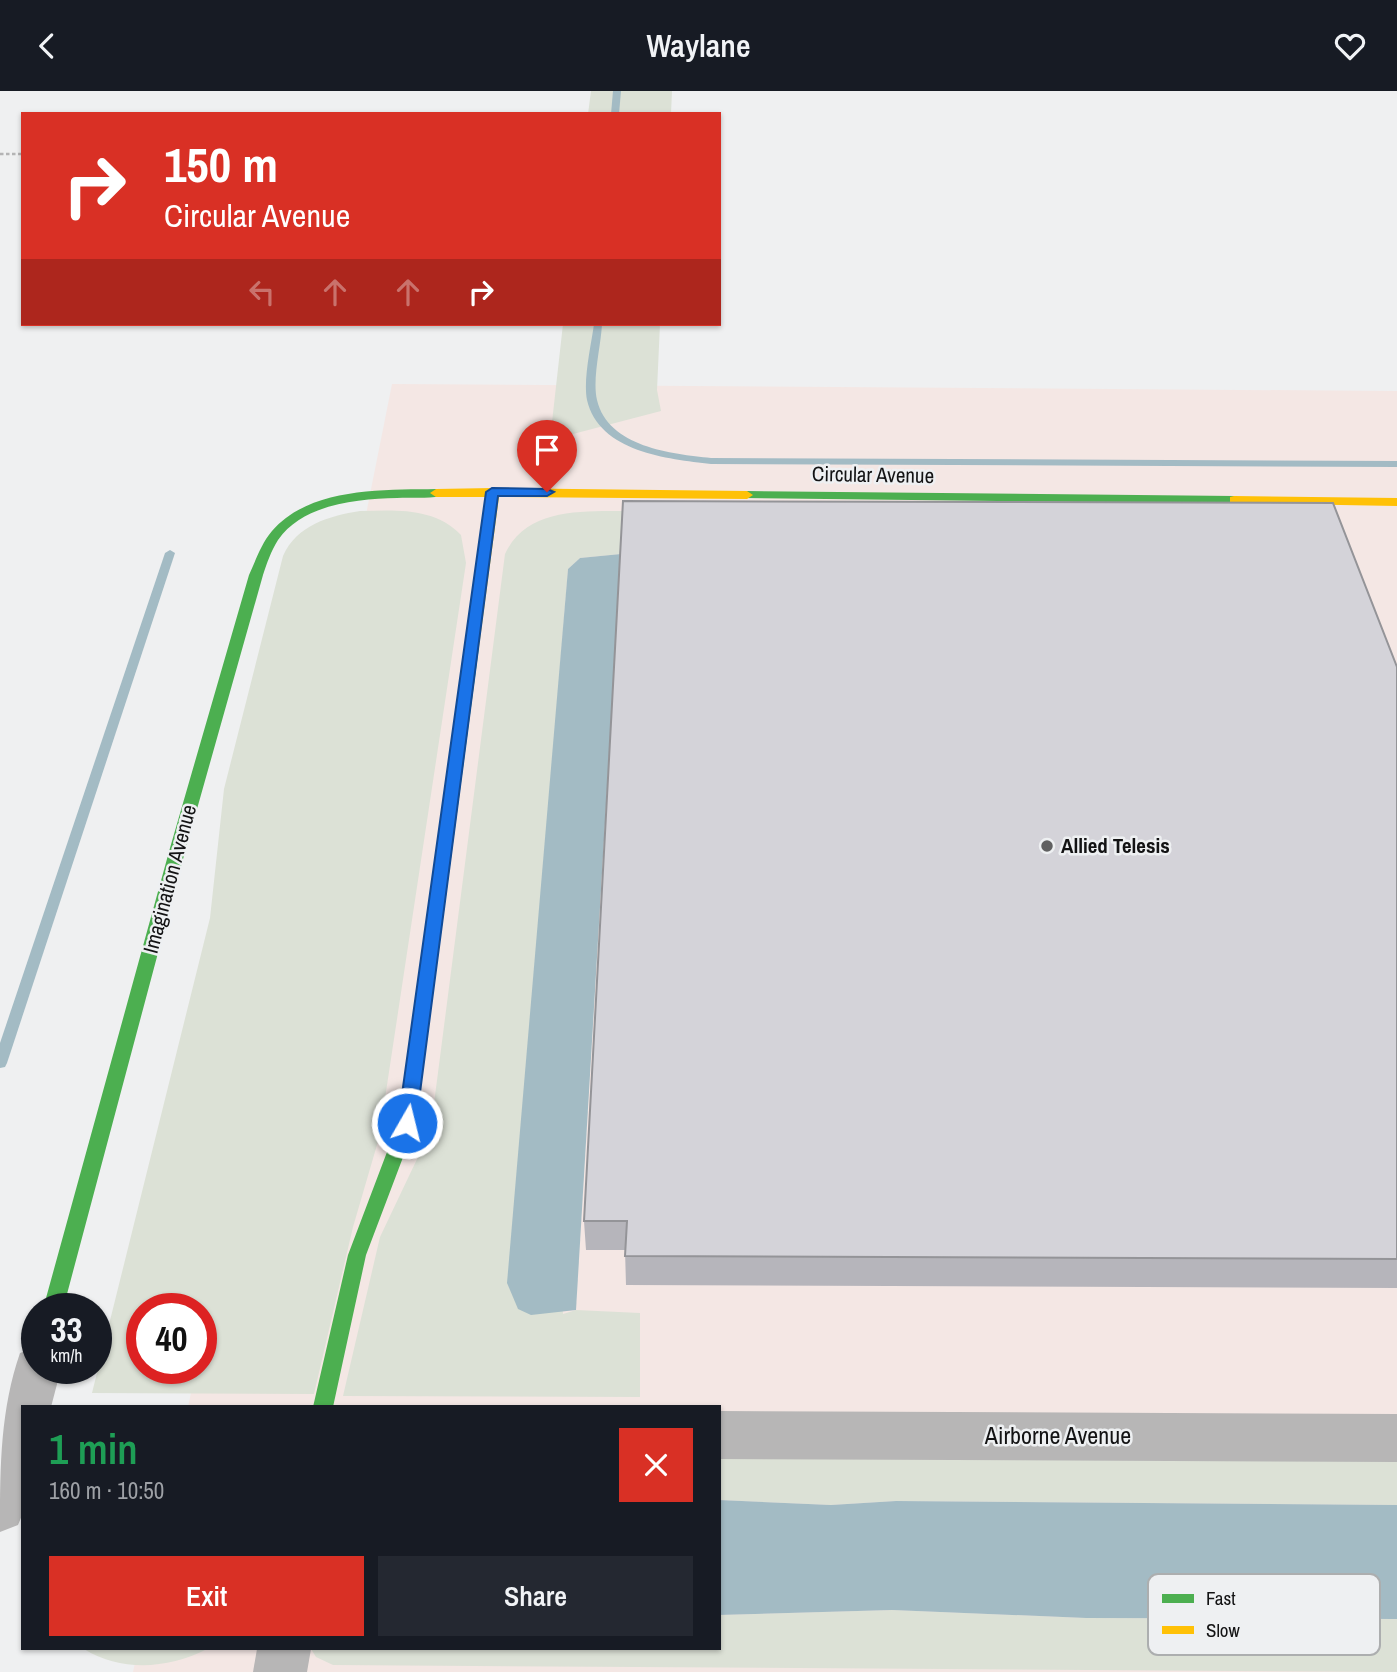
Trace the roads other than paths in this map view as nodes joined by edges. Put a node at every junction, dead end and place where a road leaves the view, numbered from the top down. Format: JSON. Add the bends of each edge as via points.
{"nodes":[{"id":1,"x":492,"y":492,"type":"junction"},
{"id":2,"x":350,"y":499,"type":"joint"},
{"id":3,"x":1397,"y":502,"type":"edge"},
{"id":4,"x":57,"y":1293,"type":"edge"},
{"id":5,"x":33,"y":1384,"type":"edge"},
{"id":6,"x":28,"y":1405,"type":"edge"},
{"id":7,"x":323,"y":1405,"type":"edge"},
{"id":8,"x":21,"y":1430,"type":"edge"},
{"id":9,"x":721,"y":1435,"type":"edge"},
{"id":10,"x":1397,"y":1438,"type":"edge"},
{"id":11,"x":0,"y":1507,"type":"edge"},
{"id":12,"x":284,"y":1650,"type":"edge"},
{"id":13,"x":280,"y":1672,"type":"edge"}],
"edges":[{"from":1,"to":2,"type":"street","name":"Circular Avenue"},
{"from":1,"to":3,"type":"street","name":"Circular Avenue"},
{"from":1,"to":7,"type":"street","via":[[407,1123],[357,1255]]},
{"from":2,"to":4,"type":"street","name":"Imagination Avenue","via":[[313,509],[280,530],[256,575]]},
{"from":5,"to":6,"type":"street"},
{"from":8,"to":11,"type":"street"},
{"from":9,"to":10,"type":"street","name":"Airborne Avenue"},
{"from":12,"to":13,"type":"street"}]}
